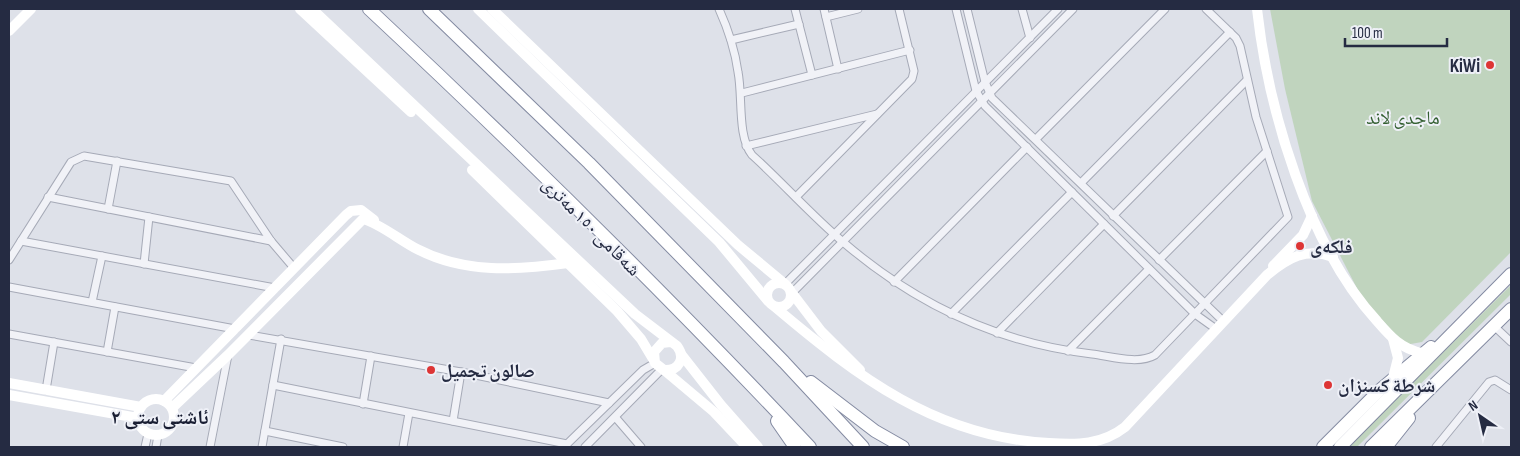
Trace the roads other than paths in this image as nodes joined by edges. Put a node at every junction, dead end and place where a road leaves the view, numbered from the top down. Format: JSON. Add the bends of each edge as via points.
{"nodes":[{"id":1,"x":31,"y":9,"type":"edge"},
{"id":2,"x":300,"y":9,"type":"edge"},
{"id":3,"x":312,"y":9,"type":"edge"},
{"id":4,"x":369,"y":9,"type":"edge"},
{"id":5,"x":430,"y":9,"type":"edge"},
{"id":6,"x":478,"y":9,"type":"edge"},
{"id":7,"x":492,"y":9,"type":"edge"},
{"id":8,"x":719,"y":9,"type":"edge"},
{"id":9,"x":795,"y":9,"type":"edge"},
{"id":10,"x":824,"y":9,"type":"edge"},
{"id":11,"x":858,"y":9,"type":"edge"},
{"id":12,"x":900,"y":9,"type":"edge"},
{"id":13,"x":956,"y":9,"type":"edge"},
{"id":14,"x":966,"y":9,"type":"edge"},
{"id":15,"x":1022,"y":9,"type":"edge"},
{"id":16,"x":1058,"y":9,"type":"edge"},
{"id":17,"x":1073,"y":9,"type":"edge"},
{"id":18,"x":1165,"y":9,"type":"edge"},
{"id":19,"x":1206,"y":9,"type":"edge"},
{"id":20,"x":1257,"y":9,"type":"edge"},
{"id":21,"x":826,"y":17,"type":"junction"},
{"id":22,"x":799,"y":24,"type":"junction"},
{"id":23,"x":9,"y":31,"type":"edge"},
{"id":24,"x":1230,"y":32,"type":"junction"},
{"id":25,"x":1030,"y":38,"type":"junction"},
{"id":26,"x":731,"y":40,"type":"junction"},
{"id":27,"x":910,"y":50,"type":"junction"},
{"id":28,"x":838,"y":69,"type":"junction"},
{"id":29,"x":812,"y":75,"type":"junction"},
{"id":30,"x":1247,"y":80,"type":"junction"},
{"id":31,"x":985,"y":82,"type":"junction"},
{"id":32,"x":976,"y":92,"type":"junction"},
{"id":33,"x":742,"y":93,"type":"junction"},
{"id":34,"x":989,"y":94,"type":"junction"},
{"id":35,"x":982,"y":102,"type":"junction"},
{"id":36,"x":878,"y":114,"type":"junction"},
{"id":37,"x":1036,"y":139,"type":"junction"},
{"id":38,"x":746,"y":146,"type":"junction"},
{"id":39,"x":1027,"y":147,"type":"junction"},
{"id":40,"x":1267,"y":151,"type":"junction"},
{"id":41,"x":117,"y":161,"type":"junction"},
{"id":42,"x":1081,"y":183,"type":"junction"},
{"id":43,"x":1072,"y":192,"type":"junction"},
{"id":44,"x":48,"y":197,"type":"junction"},
{"id":45,"x":796,"y":197,"type":"junction"},
{"id":46,"x":108,"y":209,"type":"junction"},
{"id":47,"x":346,"y":215,"type":"junction"},
{"id":48,"x":1113,"y":216,"type":"junction"},
{"id":49,"x":1312,"y":216,"type":"junction"},
{"id":50,"x":149,"y":217,"type":"junction"},
{"id":51,"x":1104,"y":224,"type":"junction"},
{"id":52,"x":355,"y":226,"type":"junction"},
{"id":53,"x":835,"y":234,"type":"junction"},
{"id":54,"x":1303,"y":235,"type":"junction"},
{"id":55,"x":1322,"y":235,"type":"junction"},
{"id":56,"x":398,"y":240,"type":"junction"},
{"id":57,"x":21,"y":241,"type":"junction"},
{"id":58,"x":271,"y":241,"type":"junction"},
{"id":59,"x":843,"y":242,"type":"junction"},
{"id":60,"x":1312,"y":253,"type":"junction"},
{"id":61,"x":102,"y":256,"type":"junction"},
{"id":62,"x":1334,"y":257,"type":"junction"},
{"id":63,"x":9,"y":260,"type":"edge"},
{"id":64,"x":1159,"y":260,"type":"junction"},
{"id":65,"x":568,"y":263,"type":"junction"},
{"id":66,"x":144,"y":264,"type":"junction"},
{"id":67,"x":294,"y":268,"type":"junction"},
{"id":68,"x":1149,"y":269,"type":"junction"},
{"id":69,"x":1511,"y":274,"type":"edge"},
{"id":70,"x":1267,"y":275,"type":"junction"},
{"id":71,"x":894,"y":282,"type":"junction"},
{"id":72,"x":785,"y":284,"type":"junction"},
{"id":73,"x":9,"y":287,"type":"edge"},
{"id":74,"x":274,"y":288,"type":"junction"},
{"id":75,"x":792,"y":293,"type":"junction"},
{"id":76,"x":92,"y":302,"type":"junction"},
{"id":77,"x":772,"y":304,"type":"junction"},
{"id":78,"x":1204,"y":305,"type":"junction"},
{"id":79,"x":115,"y":306,"type":"junction"},
{"id":80,"x":1511,"y":309,"type":"edge"},
{"id":81,"x":950,"y":314,"type":"junction"},
{"id":82,"x":1195,"y":314,"type":"junction"},
{"id":83,"x":1220,"y":325,"type":"junction"},
{"id":84,"x":1494,"y":326,"type":"junction"},
{"id":85,"x":235,"y":329,"type":"junction"},
{"id":86,"x":1455,"y":332,"type":"junction"},
{"id":87,"x":997,"y":333,"type":"junction"},
{"id":88,"x":9,"y":334,"type":"edge"},
{"id":89,"x":249,"y":335,"type":"junction"},
{"id":90,"x":281,"y":339,"type":"junction"},
{"id":91,"x":1393,"y":339,"type":"junction"},
{"id":92,"x":54,"y":342,"type":"junction"},
{"id":93,"x":670,"y":342,"type":"junction"},
{"id":94,"x":1511,"y":342,"type":"edge"},
{"id":95,"x":1068,"y":351,"type":"junction"},
{"id":96,"x":107,"y":352,"type":"junction"},
{"id":97,"x":1422,"y":353,"type":"junction"},
{"id":98,"x":681,"y":354,"type":"junction"},
{"id":99,"x":228,"y":355,"type":"junction"},
{"id":100,"x":371,"y":356,"type":"junction"},
{"id":101,"x":784,"y":362,"type":"junction"},
{"id":102,"x":658,"y":365,"type":"junction"},
{"id":103,"x":196,"y":368,"type":"junction"},
{"id":104,"x":461,"y":372,"type":"junction"},
{"id":105,"x":865,"y":376,"type":"junction"},
{"id":106,"x":1393,"y":378,"type":"junction"},
{"id":107,"x":9,"y":384,"type":"edge"},
{"id":108,"x":273,"y":385,"type":"junction"},
{"id":109,"x":46,"y":390,"type":"junction"},
{"id":110,"x":1511,"y":390,"type":"edge"},
{"id":111,"x":758,"y":392,"type":"junction"},
{"id":112,"x":9,"y":395,"type":"edge"},
{"id":113,"x":1422,"y":397,"type":"junction"},
{"id":114,"x":609,"y":403,"type":"junction"},
{"id":115,"x":168,"y":404,"type":"junction"},
{"id":116,"x":362,"y":404,"type":"junction"},
{"id":117,"x":141,"y":407,"type":"junction"},
{"id":118,"x":409,"y":412,"type":"junction"},
{"id":119,"x":138,"y":418,"type":"junction"},
{"id":120,"x":616,"y":418,"type":"junction"},
{"id":121,"x":453,"y":421,"type":"junction"},
{"id":122,"x":265,"y":431,"type":"junction"},
{"id":123,"x":153,"y":434,"type":"junction"},
{"id":124,"x":565,"y":446,"type":"edge"},
{"id":125,"x":1441,"y":446,"type":"edge"},
{"id":126,"x":145,"y":447,"type":"edge"},
{"id":127,"x":156,"y":447,"type":"edge"},
{"id":128,"x":210,"y":447,"type":"edge"},
{"id":129,"x":262,"y":447,"type":"edge"},
{"id":130,"x":343,"y":447,"type":"edge"},
{"id":131,"x":403,"y":447,"type":"edge"},
{"id":132,"x":585,"y":447,"type":"edge"},
{"id":133,"x":641,"y":447,"type":"edge"},
{"id":134,"x":747,"y":447,"type":"edge"},
{"id":135,"x":758,"y":447,"type":"edge"},
{"id":136,"x":794,"y":447,"type":"edge"},
{"id":137,"x":810,"y":447,"type":"edge"},
{"id":138,"x":864,"y":447,"type":"edge"},
{"id":139,"x":903,"y":447,"type":"edge"},
{"id":140,"x":1323,"y":447,"type":"edge"},
{"id":141,"x":1340,"y":447,"type":"edge"},
{"id":142,"x":1371,"y":447,"type":"edge"},
{"id":143,"x":1387,"y":447,"type":"edge"}],
"edges":[{"from":1,"to":23,"type":"street"},
{"from":2,"to":65,"type":"street"},
{"from":3,"to":93,"type":"street","via":[[635,314]]},
{"from":4,"to":111,"type":"highway","name":"شەقامی ١٥٠ مەتری","via":[[463,97]]},
{"from":5,"to":101,"type":"highway","via":[[589,163]]},
{"from":6,"to":77,"type":"street","via":[[719,242]]},
{"from":7,"to":72,"type":"street","via":[[732,240]]},
{"from":8,"to":26,"type":"street"},
{"from":9,"to":22,"type":"street"},
{"from":10,"to":21,"type":"street"},
{"from":11,"to":21,"type":"street"},
{"from":12,"to":27,"type":"street"},
{"from":13,"to":32,"type":"street"},
{"from":14,"to":31,"type":"street"},
{"from":15,"to":25,"type":"street"},
{"from":16,"to":25,"type":"street"},
{"from":17,"to":34,"type":"street"},
{"from":18,"to":37,"type":"street"},
{"from":19,"to":24,"type":"street"},
{"from":20,"to":49,"type":"street","via":[[1277,112]]},
{"from":21,"to":28,"type":"street"},
{"from":22,"to":26,"type":"street"},
{"from":22,"to":29,"type":"street"},
{"from":24,"to":30,"type":"street","via":[[1240,46]]},
{"from":24,"to":42,"type":"street"},
{"from":25,"to":31,"type":"street"},
{"from":26,"to":33,"type":"street"},
{"from":27,"to":28,"type":"street"},
{"from":27,"to":36,"type":"street","via":[[914,76]]},
{"from":28,"to":29,"type":"street"},
{"from":29,"to":33,"type":"street"},
{"from":30,"to":40,"type":"street"},
{"from":30,"to":48,"type":"street"},
{"from":31,"to":32,"type":"street"},
{"from":31,"to":34,"type":"street"},
{"from":32,"to":35,"type":"street"},
{"from":32,"to":53,"type":"street"},
{"from":33,"to":38,"type":"street"},
{"from":34,"to":35,"type":"street"},
{"from":34,"to":37,"type":"street"},
{"from":35,"to":39,"type":"street"},
{"from":35,"to":59,"type":"street"},
{"from":36,"to":38,"type":"street"},
{"from":36,"to":45,"type":"street"},
{"from":37,"to":42,"type":"street"},
{"from":38,"to":45,"type":"street"},
{"from":39,"to":43,"type":"street"},
{"from":39,"to":71,"type":"street"},
{"from":40,"to":64,"type":"street"},
{"from":40,"to":78,"type":"street","via":[[1288,212],[1287,219]]},
{"from":41,"to":44,"type":"street","via":[[84,156],[77,158]]},
{"from":41,"to":46,"type":"street"},
{"from":41,"to":58,"type":"street","via":[[231,181]]},
{"from":42,"to":48,"type":"street"},
{"from":43,"to":51,"type":"street"},
{"from":43,"to":81,"type":"street"},
{"from":44,"to":46,"type":"street"},
{"from":44,"to":57,"type":"street"},
{"from":45,"to":53,"type":"street"},
{"from":46,"to":50,"type":"street"},
{"from":47,"to":52,"type":"street"},
{"from":47,"to":56,"type":"street","via":[[356,210],[364,212]]},
{"from":47,"to":67,"type":"street"},
{"from":48,"to":64,"type":"street"},
{"from":49,"to":54,"type":"street"},
{"from":49,"to":55,"type":"street"},
{"from":50,"to":58,"type":"street"},
{"from":50,"to":66,"type":"street"},
{"from":51,"to":68,"type":"street"},
{"from":51,"to":87,"type":"street"},
{"from":52,"to":56,"type":"street","via":[[360,220],[368,220]]},
{"from":52,"to":89,"type":"street"},
{"from":53,"to":59,"type":"street"},
{"from":53,"to":72,"type":"street"},
{"from":54,"to":55,"type":"street"},
{"from":54,"to":60,"type":"street","via":[[1304,243]]},
{"from":54,"to":70,"type":"street","via":[[1282,254]]},
{"from":55,"to":60,"type":"street"},
{"from":55,"to":62,"type":"street"},
{"from":56,"to":65,"type":"street","via":[[443,260],[472,267],[517,269]]},
{"from":57,"to":61,"type":"street"},
{"from":57,"to":63,"type":"street"},
{"from":58,"to":67,"type":"street"},
{"from":59,"to":71,"type":"street"},
{"from":59,"to":75,"type":"street"},
{"from":60,"to":62,"type":"street"},
{"from":60,"to":70,"type":"street","via":[[1292,257]]},
{"from":61,"to":66,"type":"street"},
{"from":61,"to":76,"type":"street"},
{"from":62,"to":91,"type":"street","via":[[1357,298]]},
{"from":64,"to":78,"type":"street"},
{"from":65,"to":102,"type":"street","via":[[625,320]]},
{"from":66,"to":74,"type":"street"},
{"from":67,"to":74,"type":"street"},
{"from":68,"to":82,"type":"street"},
{"from":68,"to":95,"type":"street"},
{"from":69,"to":86,"type":"highway"},
{"from":70,"to":83,"type":"street"},
{"from":71,"to":81,"type":"street"},
{"from":72,"to":75,"type":"street"},
{"from":72,"to":77,"type":"street","via":[[771,286],[767,293]]},
{"from":73,"to":76,"type":"street"},
{"from":74,"to":85,"type":"street"},
{"from":75,"to":77,"type":"street","via":[[786,306]]},
{"from":75,"to":105,"type":"street","via":[[825,335]]},
{"from":76,"to":79,"type":"street"},
{"from":77,"to":105,"type":"street","via":[[837,359]]},
{"from":78,"to":82,"type":"street"},
{"from":78,"to":83,"type":"street"},
{"from":79,"to":85,"type":"street"},
{"from":79,"to":96,"type":"street"},
{"from":80,"to":84,"type":"highway"},
{"from":81,"to":87,"type":"street"},
{"from":82,"to":83,"type":"street"},
{"from":82,"to":95,"type":"street","via":[[1146,359]]},
{"from":83,"to":105,"type":"street","via":[[1125,427],[1108,438],[1088,444],[1026,441],[969,429],[912,406]]},
{"from":84,"to":94,"type":"street"},
{"from":84,"to":113,"type":"highway"},
{"from":85,"to":103,"type":"street"},
{"from":86,"to":97,"type":"highway"},
{"from":86,"to":141,"type":"highway"},
{"from":87,"to":95,"type":"street"},
{"from":88,"to":92,"type":"street"},
{"from":89,"to":90,"type":"street"},
{"from":89,"to":99,"type":"street"},
{"from":90,"to":100,"type":"street"},
{"from":90,"to":108,"type":"street"},
{"from":91,"to":97,"type":"street"},
{"from":91,"to":106,"type":"street","via":[[1398,358]]},
{"from":92,"to":96,"type":"street"},
{"from":92,"to":109,"type":"street"},
{"from":93,"to":98,"type":"street"},
{"from":93,"to":102,"type":"street","via":[[655,348]]},
{"from":96,"to":103,"type":"street"},
{"from":97,"to":106,"type":"highway"},
{"from":98,"to":102,"type":"street","via":[[677,366]]},
{"from":98,"to":135,"type":"street"},
{"from":99,"to":115,"type":"street"},
{"from":99,"to":128,"type":"street"},
{"from":100,"to":104,"type":"street"},
{"from":100,"to":116,"type":"street"},
{"from":101,"to":138,"type":"highway"},
{"from":101,"to":139,"type":"highway","via":[[875,431]]},
{"from":102,"to":114,"type":"street","via":[[643,370]]},
{"from":102,"to":120,"type":"street"},
{"from":102,"to":134,"type":"street","via":[[714,412]]},
{"from":103,"to":115,"type":"street"},
{"from":104,"to":114,"type":"street"},
{"from":104,"to":121,"type":"street"},
{"from":106,"to":140,"type":"highway"},
{"from":107,"to":109,"type":"street"},
{"from":108,"to":116,"type":"street"},
{"from":108,"to":122,"type":"street"},
{"from":109,"to":117,"type":"street"},
{"from":110,"to":125,"type":"street","via":[[1495,380],[1489,382]]},
{"from":111,"to":136,"type":"highway"},
{"from":111,"to":137,"type":"highway","name":"شەقامی ١٥٠ مەتری"},
{"from":112,"to":119,"type":"street"},
{"from":113,"to":142,"type":"highway"},
{"from":113,"to":143,"type":"highway"},
{"from":114,"to":124,"type":"street"},
{"from":115,"to":117,"type":"street","via":[[154,399]]},
{"from":115,"to":123,"type":"street","via":[[175,416],[173,425],[167,432]]},
{"from":116,"to":118,"type":"street"},
{"from":117,"to":119,"type":"street"},
{"from":118,"to":121,"type":"street"},
{"from":118,"to":131,"type":"street"},
{"from":119,"to":123,"type":"street","via":[[141,427]]},
{"from":120,"to":132,"type":"street"},
{"from":120,"to":133,"type":"street"},
{"from":121,"to":124,"type":"street"},
{"from":122,"to":129,"type":"street"},
{"from":122,"to":130,"type":"street"},
{"from":123,"to":126,"type":"street"},
{"from":123,"to":127,"type":"street"}]}
